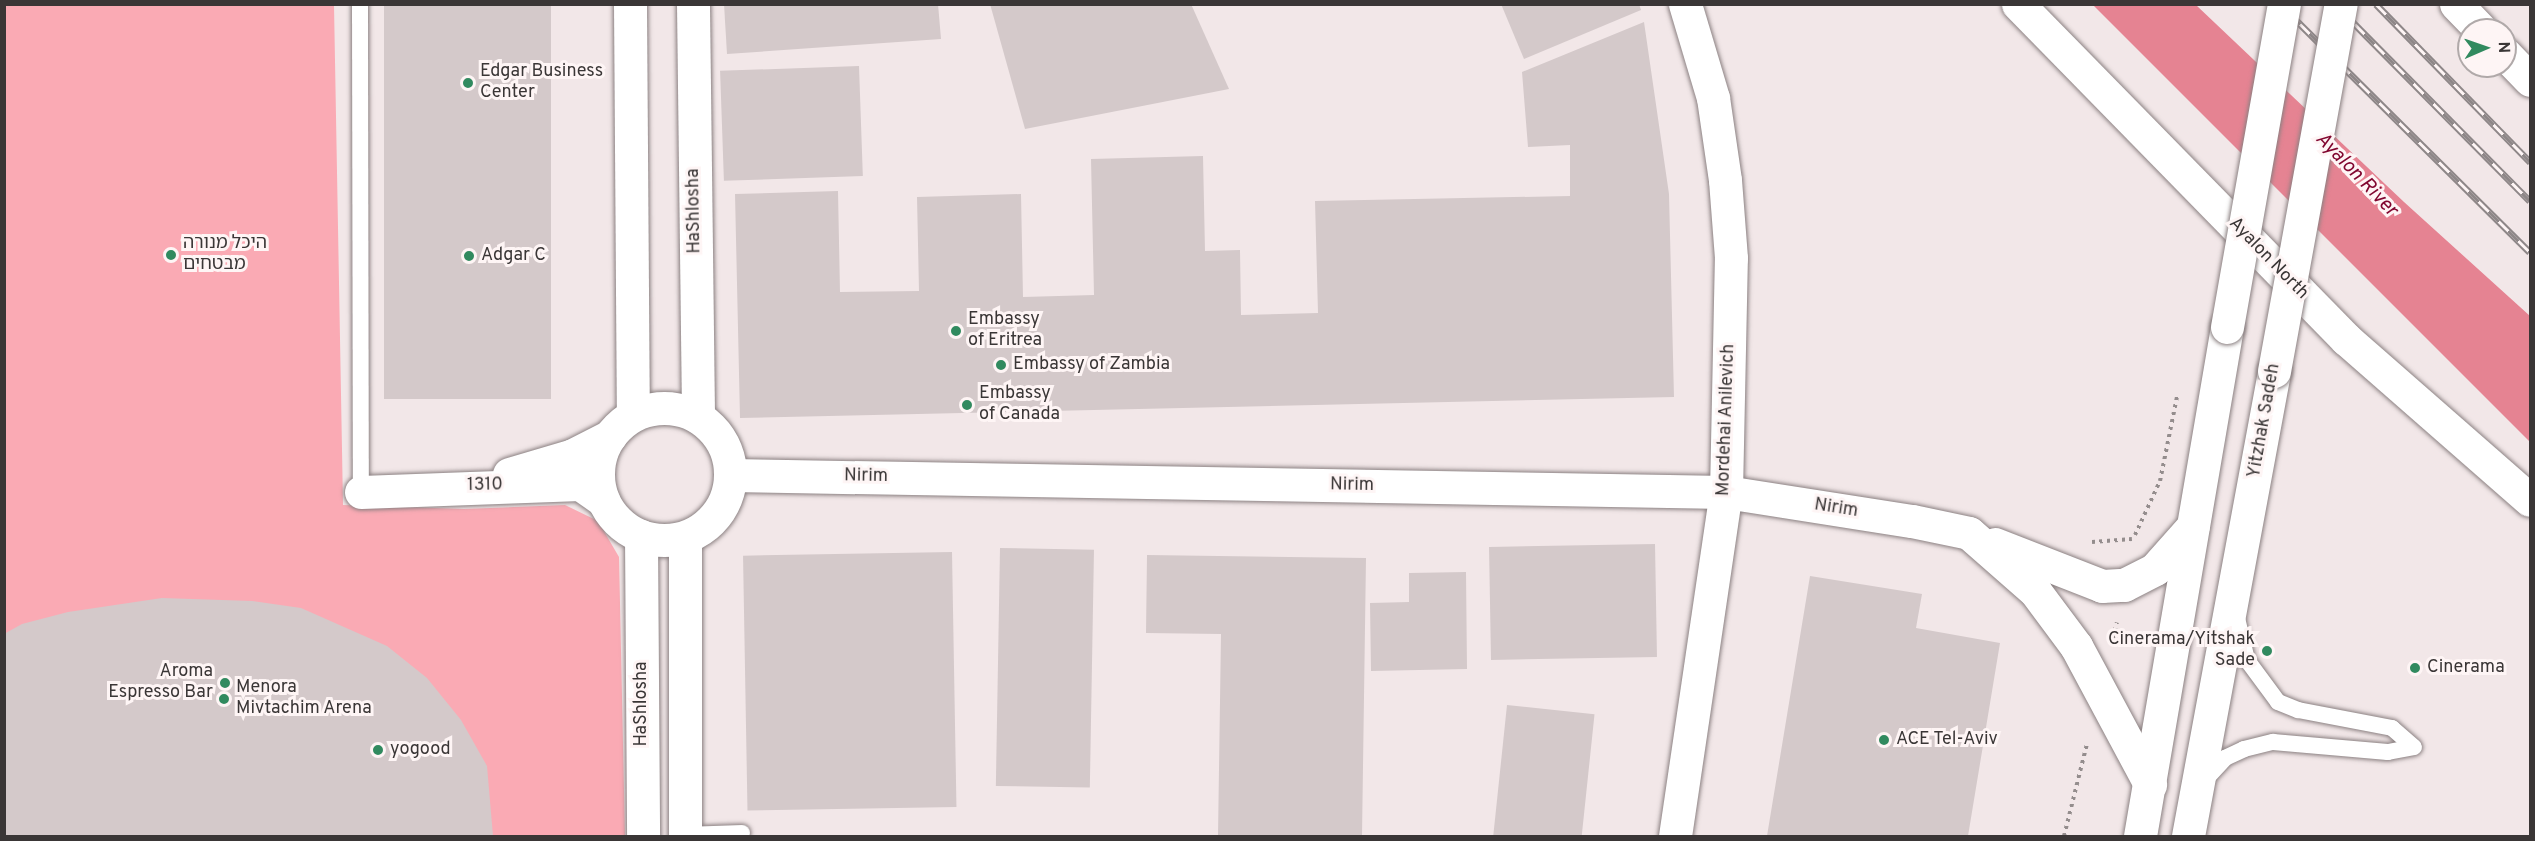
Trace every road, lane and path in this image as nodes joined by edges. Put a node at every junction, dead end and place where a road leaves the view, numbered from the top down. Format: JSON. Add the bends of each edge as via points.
{"nodes":[{"id":1,"x":360,"y":4,"type":"edge"},
{"id":2,"x":630,"y":4,"type":"edge"},
{"id":3,"x":693,"y":4,"type":"edge"},
{"id":4,"x":1685,"y":4,"type":"edge"},
{"id":5,"x":2018,"y":4,"type":"edge"},
{"id":6,"x":2284,"y":4,"type":"edge"},
{"id":7,"x":2341,"y":4,"type":"edge"},
{"id":8,"x":2456,"y":4,"type":"edge"},
{"id":9,"x":2469,"y":18,"type":"edge"},
{"id":10,"x":2517,"y":66,"type":"edge"},
{"id":11,"x":2530,"y":80,"type":"edge"},
{"id":12,"x":2178,"y":393,"type":"dead end"},
{"id":13,"x":698,"y":417,"type":"junction"},
{"id":14,"x":621,"y":426,"type":"junction"},
{"id":15,"x":731,"y":475,"type":"junction"},
{"id":16,"x":446,"y":487,"type":"junction"},
{"id":17,"x":361,"y":492,"type":"joint"},
{"id":18,"x":1726,"y":492,"type":"junction"},
{"id":19,"x":603,"y":500,"type":"junction"},
{"id":20,"x":2530,"y":500,"type":"edge"},
{"id":21,"x":2193,"y":526,"type":"junction"},
{"id":22,"x":1969,"y":533,"type":"junction"},
{"id":23,"x":641,"y":537,"type":"junction"},
{"id":24,"x":685,"y":538,"type":"junction"},
{"id":25,"x":2235,"y":580,"type":"junction"},
{"id":26,"x":2124,"y":585,"type":"junction"},
{"id":27,"x":2090,"y":735,"type":"dead end"},
{"id":28,"x":2150,"y":784,"type":"junction"},
{"id":29,"x":2197,"y":790,"type":"junction"},
{"id":30,"x":742,"y":833,"type":"dead end"},
{"id":31,"x":684,"y":836,"type":"edge"},
{"id":32,"x":643,"y":837,"type":"edge"},
{"id":33,"x":1675,"y":837,"type":"edge"},
{"id":34,"x":2064,"y":837,"type":"edge"},
{"id":35,"x":2140,"y":837,"type":"edge"},
{"id":36,"x":2188,"y":837,"type":"edge"}],
"edges":[{"from":1,"to":17,"type":"lane"},
{"from":2,"to":14,"type":"main road"},
{"from":3,"to":13,"type":"main road","name":"HaShlosha"},
{"from":4,"to":18,"type":"main road","name":"Mordehai Anilevich","via":[[1713,98],[1725,180],[1731,258]]},
{"from":5,"to":20,"type":"main road","name":"Ayalon North","via":[[2346,339]]},
{"from":6,"to":21,"type":"main road","bridge":true},
{"from":7,"to":25,"type":"main road","name":"Yitzhak Sadeh","bridge":true},
{"from":8,"to":9,"type":"main road"},
{"from":10,"to":11,"type":"main road"},
{"from":12,"to":26,"type":"path","via":[[2160,481],[2133,539]]},
{"from":13,"to":14,"type":"main road","via":[[677,409],[654,408]]},
{"from":13,"to":15,"type":"main road","via":[[716,432],[727,452]]},
{"from":14,"to":16,"type":"main road","via":[[573,455],[529,470]]},
{"from":14,"to":19,"type":"main road","via":[[601,456],[598,479]]},
{"from":15,"to":18,"type":"main road","name":"Nirim"},
{"from":15,"to":24,"type":"main road","via":[[718,514],[704,528]]},
{"from":16,"to":17,"type":"main road","name":"1310"},
{"from":16,"to":19,"type":"main road","name":"1310","via":[[580,484]]},
{"from":18,"to":22,"type":"main road","name":"Nirim"},
{"from":18,"to":33,"type":"main road","name":"Mordehai Anilevich"},
{"from":19,"to":23,"type":"main road","via":[[625,528]]},
{"from":21,"to":26,"type":"main road","via":[[2155,569]]},
{"from":21,"to":28,"type":"main road"},
{"from":22,"to":26,"type":"main road","name":"Nirim","via":[[2102,586]]},
{"from":22,"to":28,"type":"main road","via":[[2035,591],[2076,646]]},
{"from":23,"to":24,"type":"main road","via":[[655,541]]},
{"from":23,"to":32,"type":"main road","name":"HaShlosha"},
{"from":24,"to":31,"type":"main road"},
{"from":25,"to":29,"type":"main road","name":"Yitzhak Sadeh"},
{"from":25,"to":29,"type":"lane","via":[[2239,630],[2247,660],[2278,702],[2298,710],[2392,728],[2414,747],[2388,752],[2273,742],[2225,758]]},
{"from":27,"to":34,"type":"path"},
{"from":28,"to":35,"type":"main road"},
{"from":29,"to":36,"type":"main road","name":"Yitzhak Sadeh"},
{"from":30,"to":31,"type":"lane"}]}
